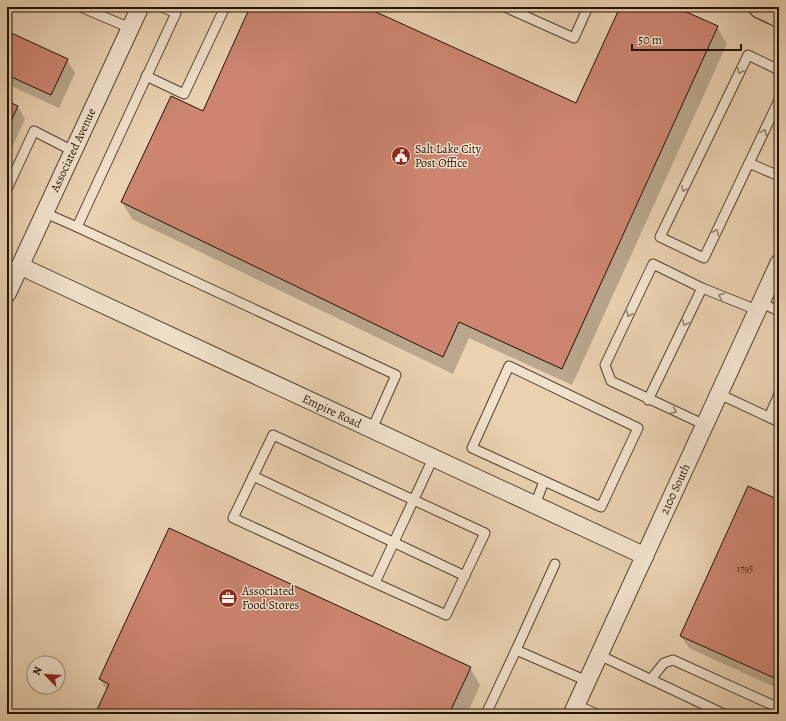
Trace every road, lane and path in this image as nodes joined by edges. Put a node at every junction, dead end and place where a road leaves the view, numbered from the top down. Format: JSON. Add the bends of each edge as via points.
{"nodes":[{"id":1,"x":81,"y":7,"type":"edge"},
{"id":2,"x":140,"y":7,"type":"edge"},
{"id":3,"x":162,"y":7,"type":"edge"},
{"id":4,"x":225,"y":7,"type":"edge"},
{"id":5,"x":505,"y":7,"type":"edge"},
{"id":6,"x":588,"y":7,"type":"edge"},
{"id":7,"x":760,"y":7,"type":"edge"},
{"id":8,"x":177,"y":10,"type":"edge"},
{"id":9,"x":779,"y":16,"type":"edge"},
{"id":10,"x":130,"y":28,"type":"junction"},
{"id":11,"x":779,"y":70,"type":"edge"},
{"id":12,"x":146,"y":76,"type":"junction"},
{"id":13,"x":779,"y":100,"type":"edge"},
{"id":14,"x":74,"y":150,"type":"junction"},
{"id":15,"x":749,"y":163,"type":"junction"},
{"id":16,"x":779,"y":176,"type":"edge"},
{"id":17,"x":7,"y":189,"type":"edge"},
{"id":18,"x":45,"y":212,"type":"junction"},
{"id":19,"x":77,"y":227,"type":"junction"},
{"id":20,"x":20,"y":266,"type":"junction"},
{"id":21,"x":778,"y":268,"type":"edge"},
{"id":22,"x":702,"y":288,"type":"junction"},
{"id":23,"x":7,"y":294,"type":"edge"},
{"id":24,"x":759,"y":306,"type":"junction"},
{"id":25,"x":779,"y":311,"type":"edge"},
{"id":26,"x":719,"y":394,"type":"junction"},
{"id":27,"x":779,"y":394,"type":"edge"},
{"id":28,"x":648,"y":400,"type":"junction"},
{"id":29,"x":769,"y":417,"type":"junction"},
{"id":30,"x":779,"y":422,"type":"edge"},
{"id":31,"x":705,"y":425,"type":"junction"},
{"id":32,"x":372,"y":429,"type":"junction"},
{"id":33,"x":433,"y":458,"type":"junction"},
{"id":34,"x":253,"y":476,"type":"junction"},
{"id":35,"x":544,"y":481,"type":"junction"},
{"id":36,"x":414,"y":500,"type":"junction"},
{"id":37,"x":534,"y":505,"type":"junction"},
{"id":38,"x":394,"y":542,"type":"junction"},
{"id":39,"x":645,"y":556,"type":"junction"},
{"id":40,"x":555,"y":564,"type":"dead end"},
{"id":41,"x":465,"y":576,"type":"junction"},
{"id":42,"x":375,"y":582,"type":"junction"},
{"id":43,"x":516,"y":650,"type":"junction"},
{"id":44,"x":599,"y":655,"type":"junction"},
{"id":45,"x":651,"y":679,"type":"junction"},
{"id":46,"x":587,"y":681,"type":"junction"},
{"id":47,"x":779,"y":708,"type":"edge"},
{"id":48,"x":574,"y":709,"type":"edge"},
{"id":49,"x":486,"y":714,"type":"edge"},
{"id":50,"x":597,"y":714,"type":"edge"},
{"id":51,"x":724,"y":714,"type":"edge"}],
"edges":[{"from":1,"to":10,"type":"lane"},
{"from":2,"to":10,"type":"street","name":"Associated Avenue"},
{"from":3,"to":8,"type":"lane"},
{"from":4,"to":12,"type":"lane","via":[[184,94]]},
{"from":5,"to":6,"type":"lane","via":[[574,38]]},
{"from":7,"to":9,"type":"main road"},
{"from":8,"to":12,"type":"lane"},
{"from":10,"to":14,"type":"street","name":"Associated Avenue"},
{"from":11,"to":15,"type":"lane","one_way":true,"via":[[748,55],[660,237],[704,258]]},
{"from":12,"to":19,"type":"lane"},
{"from":15,"to":13,"type":"lane","one_way":true},
{"from":14,"to":17,"type":"lane","via":[[34,131]]},
{"from":14,"to":18,"type":"street","name":"Associated Avenue"},
{"from":15,"to":16,"type":"lane"},
{"from":18,"to":19,"type":"lane"},
{"from":18,"to":20,"type":"street","name":"Associated Avenue"},
{"from":19,"to":32,"type":"lane","via":[[396,375]]},
{"from":20,"to":23,"type":"street","name":"Associated Avenue"},
{"from":20,"to":32,"type":"street","name":"Empire Road"},
{"from":21,"to":24,"type":"street","name":"2100 South"},
{"from":24,"to":22,"type":"lane","one_way":true},
{"from":22,"to":28,"type":"lane","one_way":true},
{"from":22,"to":28,"type":"lane","one_way":true,"via":[[653,264],[605,365],[610,381]]},
{"from":24,"to":25,"type":"lane"},
{"from":24,"to":26,"type":"street","name":"2100 South"},
{"from":26,"to":29,"type":"lane"},
{"from":26,"to":31,"type":"street","name":"2100 South"},
{"from":27,"to":29,"type":"lane"},
{"from":28,"to":31,"type":"lane","one_way":true},
{"from":29,"to":30,"type":"lane"},
{"from":31,"to":39,"type":"street","name":"2100 South"},
{"from":32,"to":33,"type":"street","name":"Empire Road"},
{"from":33,"to":36,"type":"lane"},
{"from":33,"to":37,"type":"street","name":"Empire Road"},
{"from":34,"to":36,"type":"lane","via":[[273,435]]},
{"from":34,"to":38,"type":"lane"},
{"from":34,"to":42,"type":"lane","via":[[234,518]]},
{"from":35,"to":35,"type":"lane","via":[[472,448],[509,366],[638,428],[601,507]]},
{"from":35,"to":37,"type":"lane"},
{"from":36,"to":38,"type":"lane"},
{"from":36,"to":41,"type":"lane","via":[[485,533]]},
{"from":37,"to":39,"type":"street","name":"Empire Road"},
{"from":38,"to":41,"type":"lane"},
{"from":38,"to":42,"type":"lane"},
{"from":39,"to":44,"type":"street","name":"2100 South"},
{"from":40,"to":43,"type":"lane"},
{"from":41,"to":42,"type":"lane","via":[[446,615]]},
{"from":43,"to":46,"type":"lane"},
{"from":43,"to":49,"type":"lane"},
{"from":44,"to":45,"type":"lane"},
{"from":44,"to":46,"type":"street","name":"2100 South"},
{"from":45,"to":47,"type":"lane","via":[[664,663],[673,660]]},
{"from":45,"to":51,"type":"lane"},
{"from":46,"to":48,"type":"street","name":"2100 South"},
{"from":48,"to":50,"type":"lane"}]}
